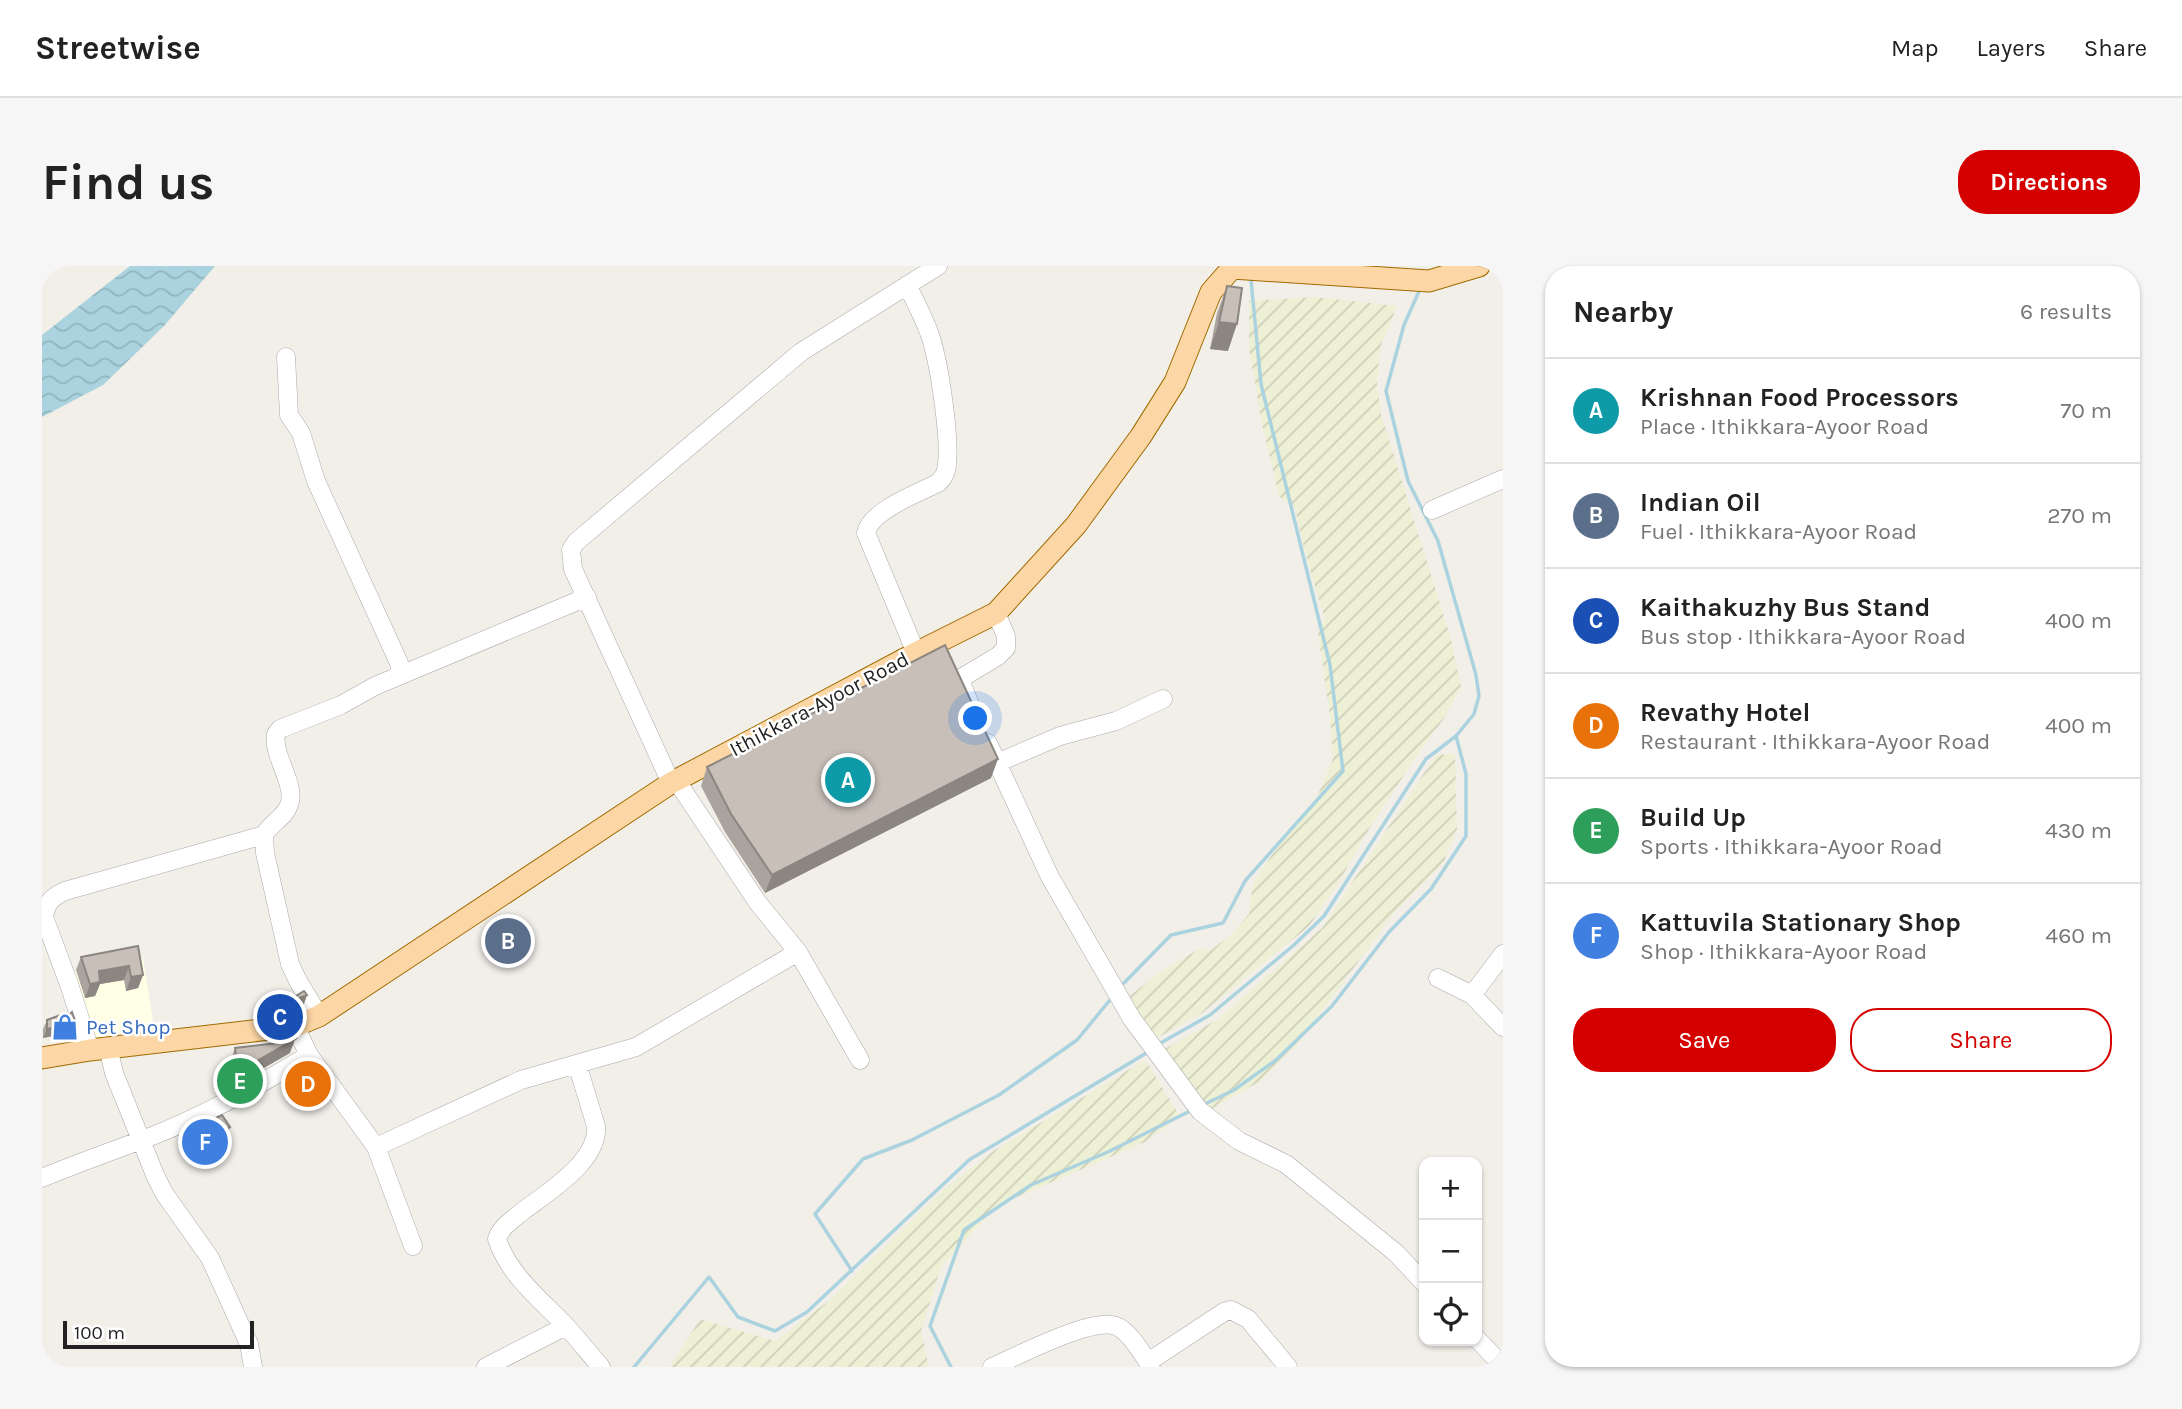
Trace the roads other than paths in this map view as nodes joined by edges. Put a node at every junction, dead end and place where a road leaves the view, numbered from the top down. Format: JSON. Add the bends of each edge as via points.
{"nodes":[{"id":1,"x":938,"y":266,"type":"edge"},
{"id":2,"x":1479,"y":266,"type":"edge"},
{"id":3,"x":1232,"y":267,"type":"edge"},
{"id":4,"x":907,"y":285,"type":"junction"},
{"id":5,"x":286,"y":357,"type":"dead end"},
{"id":6,"x":1503,"y":479,"type":"edge"},
{"id":7,"x":1432,"y":510,"type":"dead end"},
{"id":8,"x":587,"y":597,"type":"junction"},
{"id":9,"x":996,"y":614,"type":"junction"},
{"id":10,"x":916,"y":653,"type":"junction"},
{"id":11,"x":401,"y":675,"type":"junction"},
{"id":12,"x":1163,"y":699,"type":"dead end"},
{"id":13,"x":997,"y":763,"type":"junction"},
{"id":14,"x":674,"y":782,"type":"junction"},
{"id":15,"x":264,"y":835,"type":"junction"},
{"id":16,"x":799,"y":952,"type":"junction"},
{"id":17,"x":1503,"y":954,"type":"edge"},
{"id":18,"x":1438,"y":978,"type":"dead end"},
{"id":19,"x":1472,"y":995,"type":"junction"},
{"id":20,"x":319,"y":1016,"type":"junction"},
{"id":21,"x":295,"y":1026,"type":"junction"},
{"id":22,"x":1503,"y":1027,"type":"edge"},
{"id":23,"x":99,"y":1049,"type":"junction"},
{"id":24,"x":309,"y":1055,"type":"junction"},
{"id":25,"x":42,"y":1058,"type":"edge"},
{"id":26,"x":860,"y":1059,"type":"dead end"},
{"id":27,"x":577,"y":1064,"type":"junction"},
{"id":28,"x":139,"y":1140,"type":"junction"},
{"id":29,"x":376,"y":1147,"type":"junction"},
{"id":30,"x":42,"y":1178,"type":"edge"},
{"id":31,"x":414,"y":1246,"type":"dead end"},
{"id":32,"x":1419,"y":1278,"type":"edge"},
{"id":33,"x":566,"y":1326,"type":"junction"},
{"id":34,"x":1482,"y":1344,"type":"edge"},
{"id":35,"x":1150,"y":1365,"type":"edge"},
{"id":36,"x":1503,"y":1366,"type":"edge"},
{"id":37,"x":253,"y":1367,"type":"edge"},
{"id":38,"x":486,"y":1367,"type":"edge"},
{"id":39,"x":601,"y":1367,"type":"edge"},
{"id":40,"x":992,"y":1367,"type":"edge"},
{"id":41,"x":1288,"y":1367,"type":"edge"}],
"edges":[{"from":1,"to":4,"type":"street"},
{"from":2,"to":3,"type":"main road","name":"Ithikkara-Ayoor Road","via":[[1422,281]]},
{"from":3,"to":9,"type":"main road","name":"Ithikkara-Ayoor Road","via":[[1211,292],[1175,382],[1141,436],[1076,525]]},
{"from":4,"to":8,"type":"street","via":[[801,352],[576,542],[570,558]]},
{"from":4,"to":10,"type":"street","via":[[930,334],[937,365],[947,467],[938,483],[878,514],[866,533]]},
{"from":5,"to":11,"type":"street","via":[[289,415],[301,433],[316,481],[400,663]]},
{"from":6,"to":7,"type":"street"},
{"from":8,"to":11,"type":"street"},
{"from":8,"to":14,"type":"street"},
{"from":9,"to":10,"type":"main road","name":"Ithikkara-Ayoor Road"},
{"from":9,"to":13,"type":"street","via":[[1006,648],[968,673],[961,683]]},
{"from":10,"to":14,"type":"main road","name":"Ithikkara-Ayoor Road"},
{"from":11,"to":15,"type":"street","via":[[280,729],[276,747],[291,801]]},
{"from":12,"to":13,"type":"street","via":[[1116,721],[1060,736]]},
{"from":13,"to":32,"type":"street","via":[[1050,877],[1132,1019],[1200,1111],[1239,1141],[1286,1164],[1396,1253]]},
{"from":14,"to":16,"type":"street","via":[[758,903]]},
{"from":14,"to":20,"type":"main road","name":"Ithikkara-Ayoor Road"},
{"from":15,"to":20,"type":"street","via":[[290,964]]},
{"from":15,"to":23,"type":"street","via":[[65,891],[46,907],[44,917],[70,987]]},
{"from":16,"to":26,"type":"street"},
{"from":16,"to":27,"type":"street","via":[[636,1047]]},
{"from":17,"to":19,"type":"street"},
{"from":18,"to":19,"type":"street"},
{"from":19,"to":22,"type":"street"},
{"from":20,"to":21,"type":"main road","name":"Ithikkara-Ayoor Road"},
{"from":21,"to":23,"type":"main road","name":"Ithikkara-Ayoor Road"},
{"from":21,"to":24,"type":"street"},
{"from":23,"to":25,"type":"main road","name":"Ithikkara-Ayoor Road"},
{"from":23,"to":28,"type":"street","via":[[114,1073]]},
{"from":24,"to":28,"type":"street","via":[[254,1088]]},
{"from":24,"to":29,"type":"street"},
{"from":27,"to":29,"type":"street","via":[[521,1080]]},
{"from":27,"to":33,"type":"street","via":[[596,1126],[594,1144],[573,1171],[506,1225],[497,1239],[517,1275]]},
{"from":28,"to":30,"type":"street"},
{"from":28,"to":37,"type":"street","via":[[164,1193],[210,1258],[249,1344]]},
{"from":29,"to":31,"type":"street"},
{"from":33,"to":38,"type":"street"},
{"from":33,"to":39,"type":"street"},
{"from":34,"to":36,"type":"street"},
{"from":35,"to":40,"type":"street","via":[[1125,1331],[1107,1325],[1084,1327]]},
{"from":35,"to":41,"type":"street","via":[[1166,1348],[1231,1310],[1248,1319]]}]}
